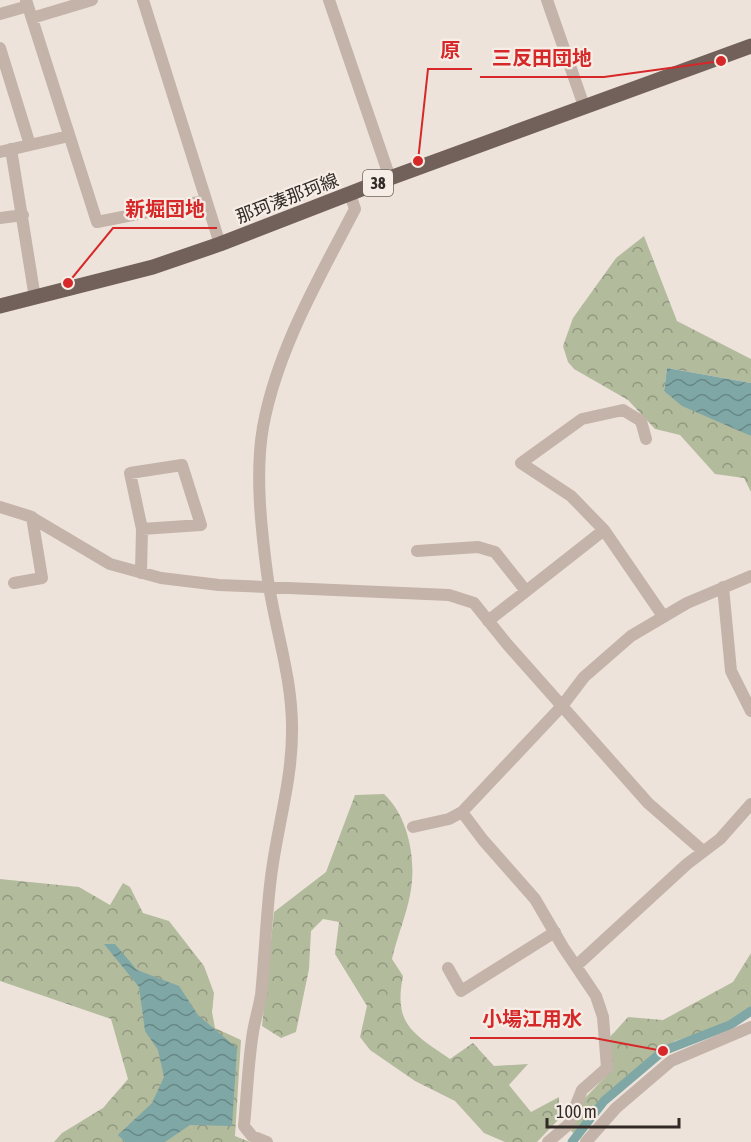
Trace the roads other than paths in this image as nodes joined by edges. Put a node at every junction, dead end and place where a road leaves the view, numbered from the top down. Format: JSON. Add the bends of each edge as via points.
{"nodes":[{"id":1,"x":92,"y":0,"type":"edge"},
{"id":2,"x":143,"y":0,"type":"edge"},
{"id":3,"x":330,"y":0,"type":"edge"},
{"id":4,"x":547,"y":0,"type":"edge"},
{"id":5,"x":29,"y":8,"type":"edge"},
{"id":6,"x":0,"y":14,"type":"edge"},
{"id":7,"x":751,"y":46,"type":"edge"},
{"id":8,"x":0,"y":48,"type":"edge"},
{"id":9,"x":584,"y":106,"type":"junction"},
{"id":10,"x":69,"y":136,"type":"junction"},
{"id":11,"x":30,"y":145,"type":"junction"},
{"id":12,"x":6,"y":151,"type":"edge"},
{"id":13,"x":390,"y":178,"type":"junction"},
{"id":14,"x":350,"y":194,"type":"junction"},
{"id":15,"x":204,"y":201,"type":"junction"},
{"id":16,"x":23,"y":215,"type":"junction"},
{"id":17,"x":0,"y":218,"type":"edge"},
{"id":18,"x":220,"y":244,"type":"junction"},
{"id":19,"x":35,"y":298,"type":"junction"},
{"id":20,"x":0,"y":306,"type":"edge"},
{"id":21,"x":646,"y":439,"type":"dead end"},
{"id":22,"x":0,"y":507,"type":"edge"},
{"id":23,"x":32,"y":517,"type":"junction"},
{"id":24,"x":142,"y":529,"type":"junction"},
{"id":25,"x":604,"y":530,"type":"junction"},
{"id":26,"x":417,"y":551,"type":"dead end"},
{"id":27,"x":141,"y":573,"type":"junction"},
{"id":28,"x":751,"y":576,"type":"edge"},
{"id":29,"x":14,"y":583,"type":"dead end"},
{"id":30,"x":270,"y":587,"type":"junction"},
{"id":31,"x":723,"y":587,"type":"junction"},
{"id":32,"x":526,"y":591,"type":"junction"},
{"id":33,"x":663,"y":616,"type":"junction"},
{"id":34,"x":488,"y":621,"type":"junction"},
{"id":35,"x":562,"y":706,"type":"junction"},
{"id":36,"x":751,"y":711,"type":"edge"},
{"id":37,"x":751,"y":804,"type":"edge"},
{"id":38,"x":462,"y":812,"type":"junction"},
{"id":39,"x":413,"y":827,"type":"dead end"},
{"id":40,"x":704,"y":851,"type":"junction"},
{"id":41,"x":555,"y":932,"type":"junction"},
{"id":42,"x":576,"y":966,"type":"junction"},
{"id":43,"x":448,"y":968,"type":"dead end"},
{"id":44,"x":751,"y":1027,"type":"edge"},
{"id":45,"x":267,"y":1142,"type":"edge"},
{"id":46,"x":548,"y":1142,"type":"edge"},
{"id":47,"x":586,"y":1142,"type":"edge"}],
"edges":[{"from":1,"to":5,"type":"street"},
{"from":2,"to":15,"type":"street"},
{"from":3,"to":13,"type":"street"},
{"from":4,"to":9,"type":"street"},
{"from":5,"to":6,"type":"street"},
{"from":5,"to":10,"type":"street"},
{"from":7,"to":9,"type":"main road","name":"那珂湊那珂線","number":"38"},
{"from":8,"to":11,"type":"street"},
{"from":9,"to":13,"type":"main road","name":"那珂湊那珂線","number":"38"},
{"from":10,"to":11,"type":"street"},
{"from":10,"to":15,"type":"street","via":[[97,222]]},
{"from":11,"to":12,"type":"street"},
{"from":12,"to":16,"type":"street"},
{"from":13,"to":14,"type":"main road","name":"那珂湊那珂線","number":"38"},
{"from":14,"to":18,"type":"main road","name":"那珂湊那珂線","number":"38"},
{"from":14,"to":30,"type":"street","via":[[355,209],[300,319],[277,377],[264,425],[260,466]]},
{"from":15,"to":18,"type":"street"},
{"from":16,"to":17,"type":"street"},
{"from":16,"to":19,"type":"street"},
{"from":18,"to":19,"type":"main road","name":"那珂湊那珂線","number":"38","via":[[153,267]]},
{"from":19,"to":20,"type":"main road","name":"那珂湊那珂線","number":"38"},
{"from":21,"to":25,"type":"street","via":[[641,422],[623,410],[582,419],[521,463],[571,496]]},
{"from":22,"to":23,"type":"street"},
{"from":23,"to":27,"type":"street","via":[[110,564]]},
{"from":23,"to":29,"type":"street","via":[[42,578]]},
{"from":24,"to":24,"type":"street","via":[[130,473],[182,465],[201,525]]},
{"from":24,"to":27,"type":"street"},
{"from":25,"to":32,"type":"street"},
{"from":25,"to":33,"type":"street"},
{"from":26,"to":32,"type":"street","via":[[478,547],[495,552]]},
{"from":27,"to":30,"type":"street","via":[[161,579]]},
{"from":28,"to":31,"type":"street"},
{"from":30,"to":34,"type":"street","via":[[449,595],[474,603]]},
{"from":30,"to":45,"type":"street","via":[[289,676],[292,748],[272,874],[244,1126],[252,1136]]},
{"from":31,"to":33,"type":"street"},
{"from":31,"to":36,"type":"street","via":[[731,670]]},
{"from":32,"to":34,"type":"street"},
{"from":33,"to":35,"type":"street","via":[[631,636],[584,677]]},
{"from":34,"to":35,"type":"street"},
{"from":35,"to":38,"type":"street"},
{"from":35,"to":40,"type":"street","via":[[648,803]]},
{"from":37,"to":40,"type":"street"},
{"from":38,"to":39,"type":"street"},
{"from":38,"to":41,"type":"street","via":[[535,899]]},
{"from":40,"to":42,"type":"street"},
{"from":41,"to":42,"type":"street"},
{"from":41,"to":43,"type":"street","via":[[461,992]]},
{"from":42,"to":46,"type":"street","via":[[600,1006],[607,1068],[576,1098],[568,1125]]},
{"from":44,"to":47,"type":"street","via":[[671,1061],[616,1108]]}]}
